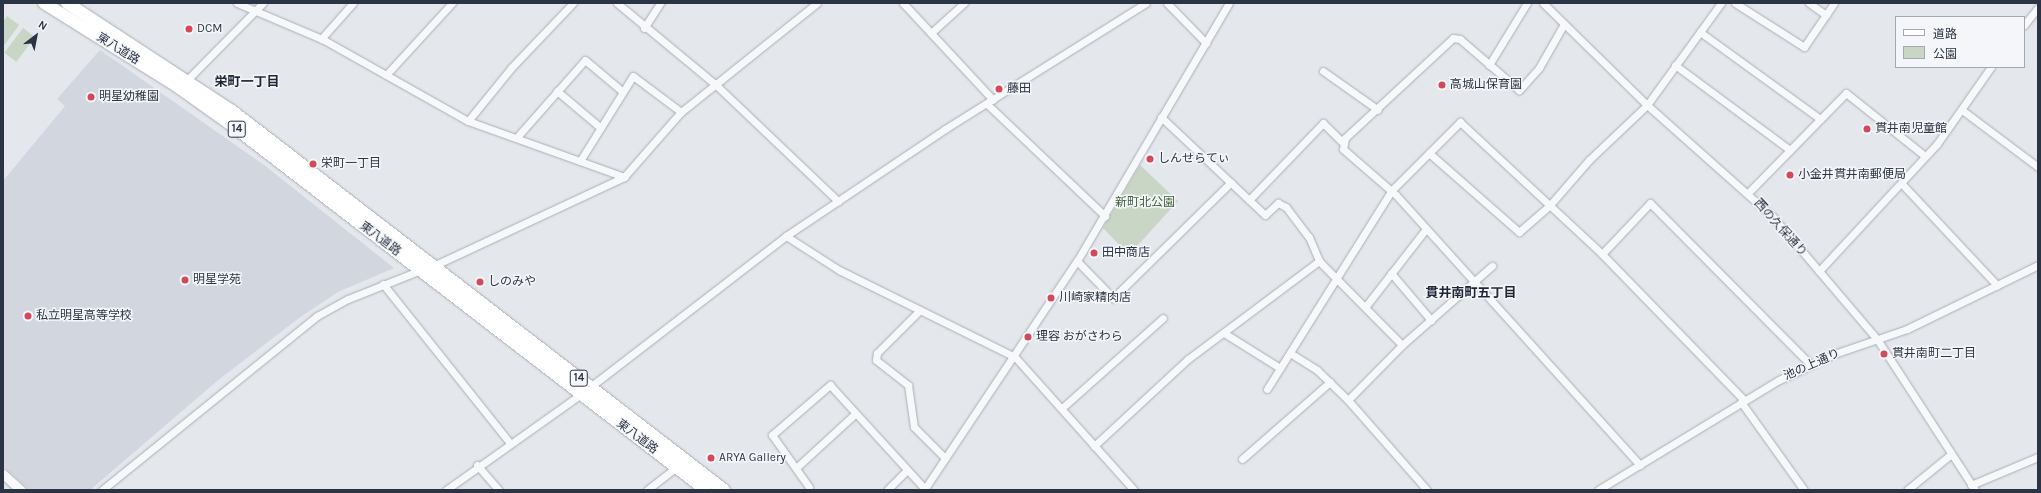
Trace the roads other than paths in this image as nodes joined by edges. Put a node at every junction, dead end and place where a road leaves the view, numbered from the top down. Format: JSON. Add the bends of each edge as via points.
{"nodes":[{"id":1,"x":44,"y":3,"type":"edge"},
{"id":2,"x":67,"y":3,"type":"edge"},
{"id":3,"x":237,"y":3,"type":"edge"},
{"id":4,"x":263,"y":3,"type":"edge"},
{"id":5,"x":353,"y":3,"type":"edge"},
{"id":6,"x":452,"y":3,"type":"edge"},
{"id":7,"x":573,"y":3,"type":"edge"},
{"id":8,"x":617,"y":3,"type":"edge"},
{"id":9,"x":660,"y":3,"type":"edge"},
{"id":10,"x":817,"y":3,"type":"edge"},
{"id":11,"x":903,"y":3,"type":"edge"},
{"id":12,"x":964,"y":3,"type":"edge"},
{"id":13,"x":1146,"y":3,"type":"edge"},
{"id":14,"x":1167,"y":3,"type":"edge"},
{"id":15,"x":1230,"y":3,"type":"edge"},
{"id":16,"x":1526,"y":3,"type":"edge"},
{"id":17,"x":1543,"y":3,"type":"edge"},
{"id":18,"x":1721,"y":3,"type":"edge"},
{"id":19,"x":1735,"y":3,"type":"edge"},
{"id":20,"x":1808,"y":3,"type":"edge"},
{"id":21,"x":1834,"y":3,"type":"edge"},
{"id":22,"x":2038,"y":8,"type":"edge"},
{"id":23,"x":253,"y":12,"type":"junction"},
{"id":24,"x":1826,"y":15,"type":"junction"},
{"id":25,"x":1564,"y":24,"type":"junction"},
{"id":26,"x":2025,"y":24,"type":"edge"},
{"id":27,"x":644,"y":28,"type":"junction"},
{"id":28,"x":1700,"y":32,"type":"junction"},
{"id":29,"x":931,"y":33,"type":"junction"},
{"id":30,"x":321,"y":39,"type":"junction"},
{"id":31,"x":1206,"y":43,"type":"junction"},
{"id":32,"x":1489,"y":65,"type":"junction"},
{"id":33,"x":1675,"y":65,"type":"junction"},
{"id":34,"x":1990,"y":68,"type":"edge"},
{"id":35,"x":1323,"y":71,"type":"dead end"},
{"id":36,"x":386,"y":75,"type":"junction"},
{"id":37,"x":188,"y":79,"type":"junction"},
{"id":38,"x":715,"y":84,"type":"junction"},
{"id":39,"x":622,"y":90,"type":"junction"},
{"id":40,"x":557,"y":91,"type":"junction"},
{"id":41,"x":990,"y":102,"type":"junction"},
{"id":42,"x":1647,"y":105,"type":"junction"},
{"id":43,"x":1378,"y":110,"type":"junction"},
{"id":44,"x":1962,"y":110,"type":"junction"},
{"id":45,"x":681,"y":112,"type":"junction"},
{"id":46,"x":1161,"y":116,"type":"junction"},
{"id":47,"x":1820,"y":119,"type":"junction"},
{"id":48,"x":468,"y":120,"type":"junction"},
{"id":49,"x":237,"y":122,"type":"junction"},
{"id":50,"x":601,"y":128,"type":"junction"},
{"id":51,"x":518,"y":136,"type":"junction"},
{"id":52,"x":1342,"y":142,"type":"junction"},
{"id":53,"x":1790,"y":150,"type":"junction"},
{"id":54,"x":1429,"y":153,"type":"junction"},
{"id":55,"x":1925,"y":156,"type":"junction"},
{"id":56,"x":580,"y":161,"type":"junction"},
{"id":57,"x":2037,"y":163,"type":"edge"},
{"id":58,"x":624,"y":177,"type":"junction"},
{"id":59,"x":1231,"y":182,"type":"junction"},
{"id":60,"x":1902,"y":184,"type":"junction"},
{"id":61,"x":1391,"y":191,"type":"junction"},
{"id":62,"x":1748,"y":193,"type":"junction"},
{"id":63,"x":1249,"y":200,"type":"junction"},
{"id":64,"x":838,"y":201,"type":"junction"},
{"id":65,"x":1550,"y":205,"type":"junction"},
{"id":66,"x":1104,"y":216,"type":"junction"},
{"id":67,"x":1426,"y":229,"type":"junction"},
{"id":68,"x":786,"y":236,"type":"junction"},
{"id":69,"x":1602,"y":254,"type":"junction"},
{"id":70,"x":1077,"y":261,"type":"junction"},
{"id":71,"x":1320,"y":261,"type":"junction"},
{"id":72,"x":2038,"y":265,"type":"edge"},
{"id":73,"x":434,"y":266,"type":"junction"},
{"id":74,"x":1492,"y":266,"type":"dead end"},
{"id":75,"x":421,"y":270,"type":"junction"},
{"id":76,"x":1819,"y":271,"type":"junction"},
{"id":77,"x":1391,"y":273,"type":"junction"},
{"id":78,"x":1337,"y":278,"type":"junction"},
{"id":79,"x":1475,"y":282,"type":"junction"},
{"id":80,"x":383,"y":284,"type":"junction"},
{"id":81,"x":1997,"y":285,"type":"junction"},
{"id":82,"x":1366,"y":306,"type":"junction"},
{"id":83,"x":920,"y":310,"type":"junction"},
{"id":84,"x":1163,"y":318,"type":"dead end"},
{"id":85,"x":1431,"y":320,"type":"junction"},
{"id":86,"x":1224,"y":333,"type":"junction"},
{"id":87,"x":1877,"y":339,"type":"junction"},
{"id":88,"x":1402,"y":345,"type":"junction"},
{"id":89,"x":1290,"y":352,"type":"junction"},
{"id":90,"x":1015,"y":357,"type":"junction"},
{"id":91,"x":1810,"y":364,"type":"junction"},
{"id":92,"x":1280,"y":368,"type":"junction"},
{"id":93,"x":1330,"y":382,"type":"junction"},
{"id":94,"x":1266,"y":389,"type":"dead end"},
{"id":95,"x":585,"y":390,"type":"junction"},
{"id":96,"x":1348,"y":400,"type":"junction"},
{"id":97,"x":1743,"y":401,"type":"junction"},
{"id":98,"x":1062,"y":408,"type":"junction"},
{"id":99,"x":855,"y":414,"type":"junction"},
{"id":100,"x":510,"y":443,"type":"junction"},
{"id":101,"x":1094,"y":446,"type":"junction"},
{"id":102,"x":1950,"y":455,"type":"junction"},
{"id":103,"x":2038,"y":457,"type":"edge"},
{"id":104,"x":945,"y":458,"type":"junction"},
{"id":105,"x":1242,"y":459,"type":"dead end"},
{"id":106,"x":477,"y":465,"type":"junction"},
{"id":107,"x":1640,"y":465,"type":"junction"},
{"id":108,"x":676,"y":467,"type":"junction"},
{"id":109,"x":796,"y":468,"type":"junction"},
{"id":110,"x":907,"y":470,"type":"junction"},
{"id":111,"x":3,"y":474,"type":"edge"},
{"id":112,"x":809,"y":487,"type":"dead end"},
{"id":113,"x":1973,"y":488,"type":"edge"},
{"id":114,"x":924,"y":489,"type":"edge"},
{"id":115,"x":21,"y":490,"type":"edge"},
{"id":116,"x":102,"y":490,"type":"edge"},
{"id":117,"x":446,"y":490,"type":"edge"},
{"id":118,"x":499,"y":490,"type":"edge"},
{"id":119,"x":647,"y":490,"type":"edge"},
{"id":120,"x":706,"y":490,"type":"edge"},
{"id":121,"x":724,"y":490,"type":"edge"},
{"id":122,"x":887,"y":490,"type":"edge"},
{"id":123,"x":1134,"y":490,"type":"edge"},
{"id":124,"x":1427,"y":490,"type":"edge"},
{"id":125,"x":1598,"y":490,"type":"edge"},
{"id":126,"x":1804,"y":490,"type":"edge"},
{"id":127,"x":1907,"y":490,"type":"edge"}],
"edges":[{"from":1,"to":49,"type":"main road","name":"東八道路","number":"14"},
{"from":2,"to":37,"type":"main road","name":"東八道路","number":"14"},
{"from":3,"to":23,"type":"street"},
{"from":4,"to":23,"type":"street"},
{"from":5,"to":30,"type":"street"},
{"from":6,"to":36,"type":"street"},
{"from":7,"to":48,"type":"street","via":[[511,68]]},
{"from":8,"to":27,"type":"street"},
{"from":9,"to":27,"type":"street"},
{"from":10,"to":38,"type":"street"},
{"from":11,"to":29,"type":"street"},
{"from":12,"to":29,"type":"street"},
{"from":13,"to":41,"type":"street"},
{"from":14,"to":31,"type":"street"},
{"from":15,"to":31,"type":"street"},
{"from":16,"to":32,"type":"street"},
{"from":17,"to":25,"type":"street","name":"西の久保通り"},
{"from":18,"to":28,"type":"street"},
{"from":19,"to":24,"type":"street","via":[[1804,47]]},
{"from":20,"to":24,"type":"street"},
{"from":21,"to":24,"type":"street"},
{"from":22,"to":26,"type":"street"},
{"from":23,"to":30,"type":"street"},
{"from":23,"to":37,"type":"street"},
{"from":25,"to":32,"type":"street","via":[[1539,68],[1519,90]]},
{"from":25,"to":42,"type":"street","name":"西の久保通り"},
{"from":27,"to":38,"type":"street"},
{"from":28,"to":33,"type":"street"},
{"from":28,"to":47,"type":"street"},
{"from":29,"to":41,"type":"street"},
{"from":30,"to":36,"type":"street"},
{"from":31,"to":46,"type":"street"},
{"from":32,"to":43,"type":"street","via":[[1460,39],[1453,38]]},
{"from":33,"to":42,"type":"street"},
{"from":33,"to":53,"type":"street"},
{"from":34,"to":44,"type":"street"},
{"from":35,"to":43,"type":"street"},
{"from":36,"to":48,"type":"street"},
{"from":37,"to":49,"type":"main road","name":"東八道路","number":"14"},
{"from":38,"to":45,"type":"street"},
{"from":38,"to":64,"type":"street"},
{"from":39,"to":40,"type":"street","via":[[585,60]]},
{"from":39,"to":45,"type":"street","via":[[633,76]]},
{"from":39,"to":50,"type":"street"},
{"from":40,"to":50,"type":"street"},
{"from":40,"to":51,"type":"street"},
{"from":41,"to":64,"type":"street"},
{"from":41,"to":66,"type":"street"},
{"from":42,"to":62,"type":"street","name":"西の久保通り"},
{"from":42,"to":65,"type":"street","via":[[1589,160]]},
{"from":43,"to":52,"type":"street"},
{"from":44,"to":55,"type":"street"},
{"from":44,"to":57,"type":"street"},
{"from":45,"to":58,"type":"street"},
{"from":46,"to":59,"type":"street"},
{"from":46,"to":66,"type":"street"},
{"from":47,"to":53,"type":"street"},
{"from":47,"to":55,"type":"street","via":[[1846,93]]},
{"from":48,"to":51,"type":"street"},
{"from":49,"to":73,"type":"main road","name":"東八道路","number":"14"},
{"from":49,"to":75,"type":"main road","name":"東八道路","number":"14"},
{"from":50,"to":56,"type":"street"},
{"from":51,"to":56,"type":"street"},
{"from":52,"to":61,"type":"street","via":[[1343,149]]},
{"from":52,"to":63,"type":"street","via":[[1323,123]]},
{"from":53,"to":62,"type":"street"},
{"from":54,"to":61,"type":"street"},
{"from":54,"to":65,"type":"street","via":[[1452,170],[1514,231],[1524,229]]},
{"from":54,"to":65,"type":"street","via":[[1460,122]]},
{"from":55,"to":60,"type":"street"},
{"from":56,"to":58,"type":"street"},
{"from":58,"to":73,"type":"street"},
{"from":59,"to":63,"type":"street"},
{"from":59,"to":70,"type":"street","via":[[1112,298]]},
{"from":60,"to":76,"type":"street"},
{"from":60,"to":81,"type":"street"},
{"from":61,"to":67,"type":"street"},
{"from":61,"to":78,"type":"street"},
{"from":62,"to":76,"type":"street","name":"西の久保通り"},
{"from":63,"to":71,"type":"street","via":[[1265,215],[1278,203],[1286,206],[1309,238]]},
{"from":64,"to":68,"type":"street"},
{"from":65,"to":69,"type":"street"},
{"from":66,"to":70,"type":"street"},
{"from":67,"to":77,"type":"street"},
{"from":67,"to":79,"type":"street"},
{"from":68,"to":83,"type":"street","via":[[839,270]]},
{"from":68,"to":95,"type":"street"},
{"from":69,"to":91,"type":"street","via":[[1650,203]]},
{"from":69,"to":97,"type":"street"},
{"from":70,"to":90,"type":"street"},
{"from":71,"to":78,"type":"street"},
{"from":71,"to":86,"type":"street"},
{"from":72,"to":81,"type":"street","name":"池の上通り"},
{"from":73,"to":75,"type":"street"},
{"from":73,"to":95,"type":"main road","name":"東八道路","number":"14"},
{"from":74,"to":79,"type":"street"},
{"from":75,"to":80,"type":"street"},
{"from":75,"to":95,"type":"main road","name":"東八道路","number":"14"},
{"from":76,"to":87,"type":"street","name":"西の久保通り"},
{"from":77,"to":82,"type":"street"},
{"from":77,"to":85,"type":"street"},
{"from":78,"to":82,"type":"street"},
{"from":78,"to":89,"type":"street"},
{"from":79,"to":85,"type":"street"},
{"from":79,"to":107,"type":"street"},
{"from":80,"to":100,"type":"street"},
{"from":80,"to":116,"type":"street","via":[[317,316]]},
{"from":81,"to":87,"type":"street","name":"池の上通り","via":[[1907,329]]},
{"from":82,"to":88,"type":"street"},
{"from":83,"to":90,"type":"street"},
{"from":83,"to":104,"type":"street","via":[[878,353],[876,360],[908,385],[914,427]]},
{"from":84,"to":98,"type":"street"},
{"from":85,"to":88,"type":"street"},
{"from":86,"to":92,"type":"street"},
{"from":86,"to":101,"type":"street","via":[[1188,360]]},
{"from":87,"to":91,"type":"street","name":"池の上通り"},
{"from":87,"to":102,"type":"street","name":"西の久保通り"},
{"from":88,"to":96,"type":"street"},
{"from":89,"to":92,"type":"street"},
{"from":89,"to":93,"type":"street"},
{"from":90,"to":98,"type":"street"},
{"from":90,"to":104,"type":"street"},
{"from":91,"to":97,"type":"street","name":"池の上通り"},
{"from":92,"to":94,"type":"street"},
{"from":93,"to":96,"type":"street"},
{"from":93,"to":105,"type":"street"},
{"from":95,"to":100,"type":"street"},
{"from":95,"to":108,"type":"main road","name":"東八道路","number":"14"},
{"from":95,"to":121,"type":"main road","name":"東八道路","number":"14"},
{"from":96,"to":124,"type":"street"},
{"from":97,"to":107,"type":"street","name":"池の上通り"},
{"from":97,"to":126,"type":"street"},
{"from":98,"to":101,"type":"street"},
{"from":99,"to":109,"type":"street"},
{"from":99,"to":109,"type":"street","via":[[830,385],[772,435]]},
{"from":99,"to":110,"type":"street"},
{"from":100,"to":106,"type":"street"},
{"from":101,"to":123,"type":"street"},
{"from":102,"to":113,"type":"street","name":"西の久保通り"},
{"from":102,"to":127,"type":"street"},
{"from":103,"to":113,"type":"street"},
{"from":104,"to":114,"type":"street"},
{"from":106,"to":117,"type":"street"},
{"from":106,"to":118,"type":"street"},
{"from":107,"to":125,"type":"street","name":"池の上通り"},
{"from":108,"to":119,"type":"street"},
{"from":108,"to":120,"type":"main road","name":"東八道路","number":"14"},
{"from":109,"to":112,"type":"street"},
{"from":110,"to":114,"type":"street"},
{"from":110,"to":122,"type":"street"},
{"from":111,"to":115,"type":"street"}]}
